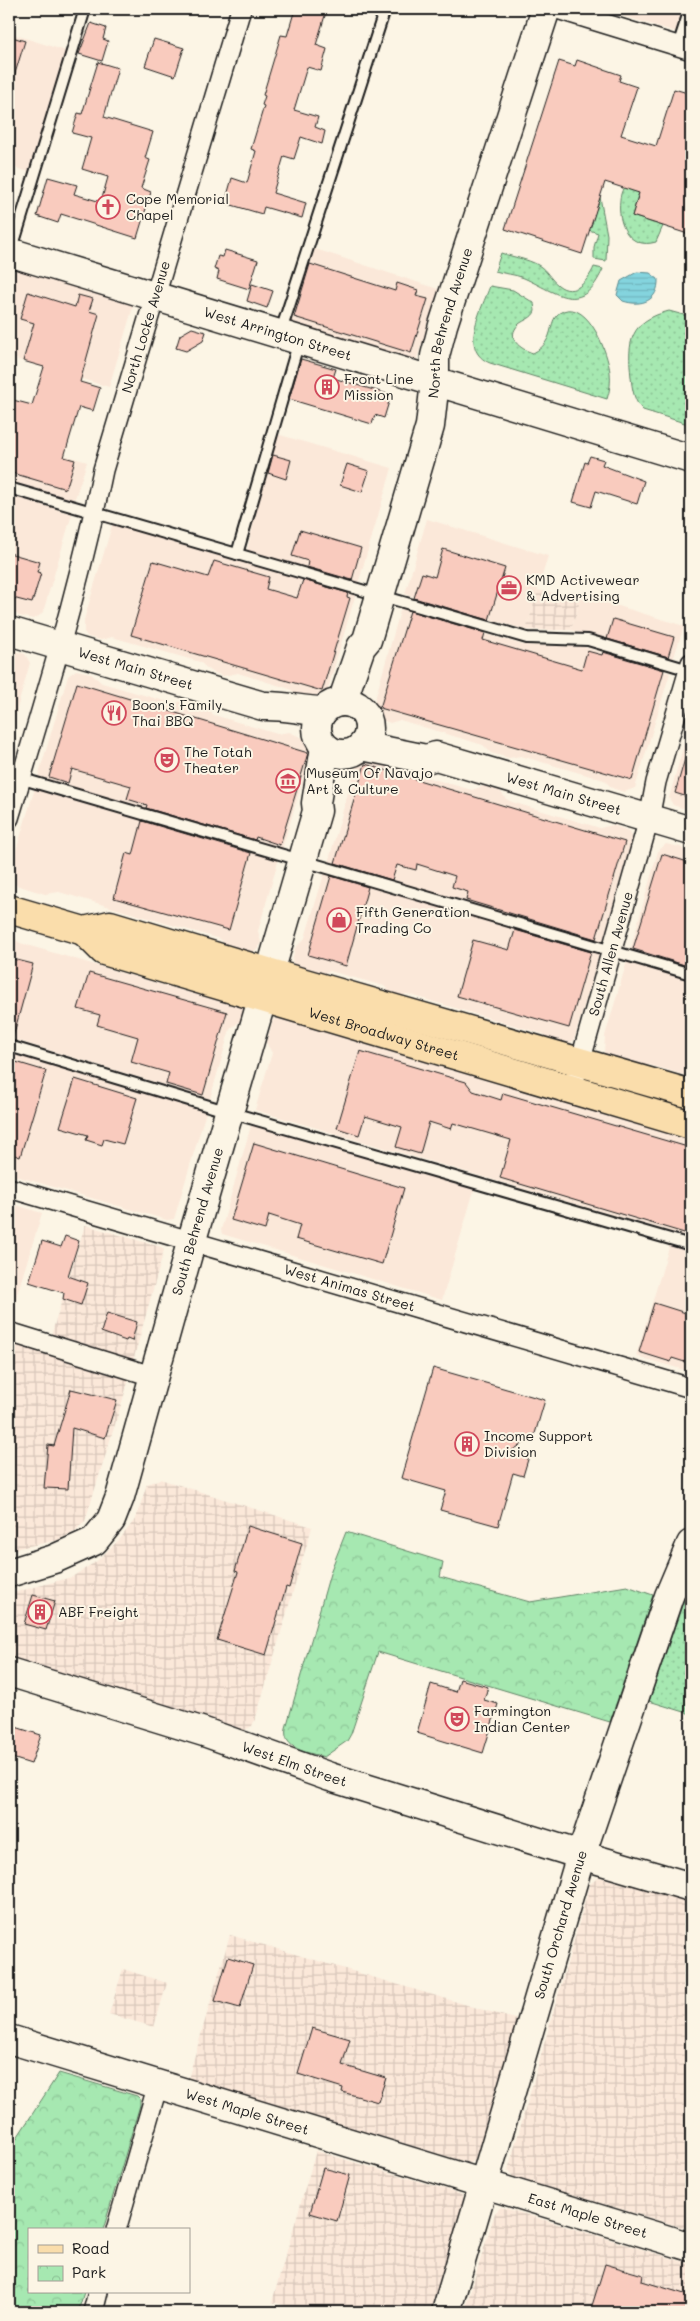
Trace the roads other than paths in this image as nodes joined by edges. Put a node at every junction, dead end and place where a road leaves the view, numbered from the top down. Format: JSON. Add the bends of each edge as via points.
{"nodes":[{"id":1,"x":84,"y":9,"type":"edge"},
{"id":2,"x":241,"y":9,"type":"edge"},
{"id":3,"x":385,"y":9,"type":"edge"},
{"id":4,"x":546,"y":9,"type":"edge"},
{"id":5,"x":557,"y":9,"type":"edge"},
{"id":6,"x":690,"y":9,"type":"edge"},
{"id":7,"x":685,"y":48,"type":"edge"},
{"id":8,"x":11,"y":255,"type":"edge"},
{"id":9,"x":154,"y":296,"type":"junction"},
{"id":10,"x":289,"y":337,"type":"junction"},
{"id":11,"x":435,"y":382,"type":"junction"},
{"id":12,"x":691,"y":459,"type":"edge"},
{"id":13,"x":9,"y":488,"type":"edge"},
{"id":14,"x":94,"y":512,"type":"junction"},
{"id":15,"x":237,"y":554,"type":"junction"},
{"id":16,"x":380,"y":595,"type":"junction"},
{"id":17,"x":9,"y":632,"type":"edge"},
{"id":18,"x":60,"y":646,"type":"junction"},
{"id":19,"x":689,"y":675,"type":"edge"},
{"id":20,"x":343,"y":728,"type":"junction"},
{"id":21,"x":15,"y":777,"type":"edge"},
{"id":22,"x":9,"y":818,"type":"edge"},
{"id":23,"x":649,"y":819,"type":"junction"},
{"id":24,"x":691,"y":831,"type":"edge"},
{"id":25,"x":302,"y":860,"type":"junction"},
{"id":26,"x":9,"y":909,"type":"edge"},
{"id":27,"x":612,"y":950,"type":"junction"},
{"id":28,"x":691,"y":974,"type":"edge"},
{"id":29,"x":266,"y":984,"type":"junction"},
{"id":30,"x":9,"y":1046,"type":"edge"},
{"id":31,"x":580,"y":1062,"type":"junction"},
{"id":32,"x":573,"y":1089,"type":"junction"},
{"id":33,"x":691,"y":1094,"type":"edge"},
{"id":34,"x":229,"y":1112,"type":"junction"},
{"id":35,"x":691,"y":1125,"type":"edge"},
{"id":36,"x":9,"y":1188,"type":"edge"},
{"id":37,"x":191,"y":1243,"type":"junction"},
{"id":38,"x":691,"y":1245,"type":"edge"},
{"id":39,"x":9,"y":1332,"type":"edge"},
{"id":40,"x":155,"y":1377,"type":"junction"},
{"id":41,"x":691,"y":1388,"type":"edge"},
{"id":42,"x":691,"y":1544,"type":"edge"},
{"id":43,"x":9,"y":1573,"type":"edge"},
{"id":44,"x":9,"y":1672,"type":"edge"},
{"id":45,"x":581,"y":1856,"type":"junction"},
{"id":46,"x":691,"y":1887,"type":"edge"},
{"id":47,"x":9,"y":2039,"type":"edge"},
{"id":48,"x":158,"y":2084,"type":"junction"},
{"id":49,"x":484,"y":2184,"type":"junction"},
{"id":50,"x":117,"y":2228,"type":"edge"},
{"id":51,"x":691,"y":2247,"type":"edge"},
{"id":52,"x":98,"y":2294,"type":"edge"},
{"id":53,"x":93,"y":2312,"type":"edge"},
{"id":54,"x":446,"y":2312,"type":"edge"}],
"edges":[{"from":1,"to":8,"type":"lane"},
{"from":2,"to":9,"type":"street","name":"North Locke Avenue"},
{"from":3,"to":10,"type":"lane"},
{"from":4,"to":11,"type":"street","name":"North Behrend Avenue","via":[[443,325],[435,356]]},
{"from":5,"to":7,"type":"street"},
{"from":6,"to":7,"type":"lane"},
{"from":8,"to":9,"type":"street","name":"West Arrington Street"},
{"from":9,"to":10,"type":"street","name":"West Arrington Street"},
{"from":9,"to":14,"type":"street","name":"North Locke Avenue","via":[[103,470]]},
{"from":10,"to":11,"type":"street","name":"West Arrington Street"},
{"from":10,"to":15,"type":"lane"},
{"from":11,"to":12,"type":"street","name":"West Arrington Street"},
{"from":11,"to":16,"type":"street","name":"North Behrend Avenue","via":[[430,426]]},
{"from":13,"to":14,"type":"lane"},
{"from":14,"to":15,"type":"lane"},
{"from":14,"to":18,"type":"street","name":"North Locke Avenue"},
{"from":15,"to":16,"type":"lane"},
{"from":16,"to":19,"type":"lane","via":[[527,638],[588,640]]},
{"from":16,"to":20,"type":"street","name":"North Behrend Avenue","via":[[367,640],[369,649]]},
{"from":17,"to":18,"type":"street","name":"West Main Street"},
{"from":18,"to":20,"type":"street","name":"West Main Street","via":[[264,706],[273,714],[303,725]]},
{"from":18,"to":21,"type":"street","name":"North Locke Avenue"},
{"from":19,"to":23,"type":"street","name":"South Allen Avenue","via":[[656,782]]},
{"from":20,"to":23,"type":"street","name":"West Main Street","via":[[399,738],[429,749],[436,756]]},
{"from":20,"to":25,"type":"street","name":"South Behrend Avenue","via":[[323,805],[317,811]]},
{"from":21,"to":22,"type":"street","name":"North Locke Avenue"},
{"from":21,"to":25,"type":"lane"},
{"from":23,"to":24,"type":"street","name":"West Main Street"},
{"from":23,"to":27,"type":"street","name":"South Allen Avenue"},
{"from":25,"to":27,"type":"lane"},
{"from":25,"to":29,"type":"street","name":"South Behrend Avenue"},
{"from":26,"to":29,"type":"main road","name":"West Broadway Street","via":[[84,931],[104,951]]},
{"from":27,"to":28,"type":"lane"},
{"from":27,"to":31,"type":"street","name":"South Allen Avenue"},
{"from":29,"to":31,"type":"main road","name":"West Broadway Street"},
{"from":29,"to":32,"type":"main road","name":"West Broadway Street"},
{"from":29,"to":34,"type":"street","name":"South Behrend Avenue"},
{"from":30,"to":34,"type":"lane"},
{"from":31,"to":32,"type":"street","name":"South Allen Avenue"},
{"from":31,"to":33,"type":"main road","name":"West Broadway Street"},
{"from":32,"to":35,"type":"main road","name":"West Broadway Street"},
{"from":34,"to":37,"type":"street","name":"South Behrend Avenue"},
{"from":34,"to":38,"type":"lane"},
{"from":36,"to":37,"type":"street","name":"West Animas Street"},
{"from":37,"to":40,"type":"street","name":"South Behrend Avenue"},
{"from":37,"to":41,"type":"street","name":"West Animas Street"},
{"from":39,"to":40,"type":"street"},
{"from":40,"to":43,"type":"street","name":"South Behrend Avenue","via":[[111,1520],[94,1541],[54,1559]]},
{"from":42,"to":45,"type":"street","name":"South Orchard Avenue","via":[[664,1609]]},
{"from":44,"to":45,"type":"street","name":"West Elm Street","via":[[204,1732],[330,1777]]},
{"from":45,"to":46,"type":"street","name":"West Elm Street"},
{"from":45,"to":49,"type":"street","name":"South Orchard Avenue"},
{"from":47,"to":48,"type":"street","name":"West Maple Street"},
{"from":48,"to":49,"type":"street","name":"West Maple Street"},
{"from":48,"to":50,"type":"street"},
{"from":49,"to":51,"type":"street","name":"East Maple Street"},
{"from":49,"to":54,"type":"street","name":"South Orchard Avenue"},
{"from":52,"to":53,"type":"street"}]}
